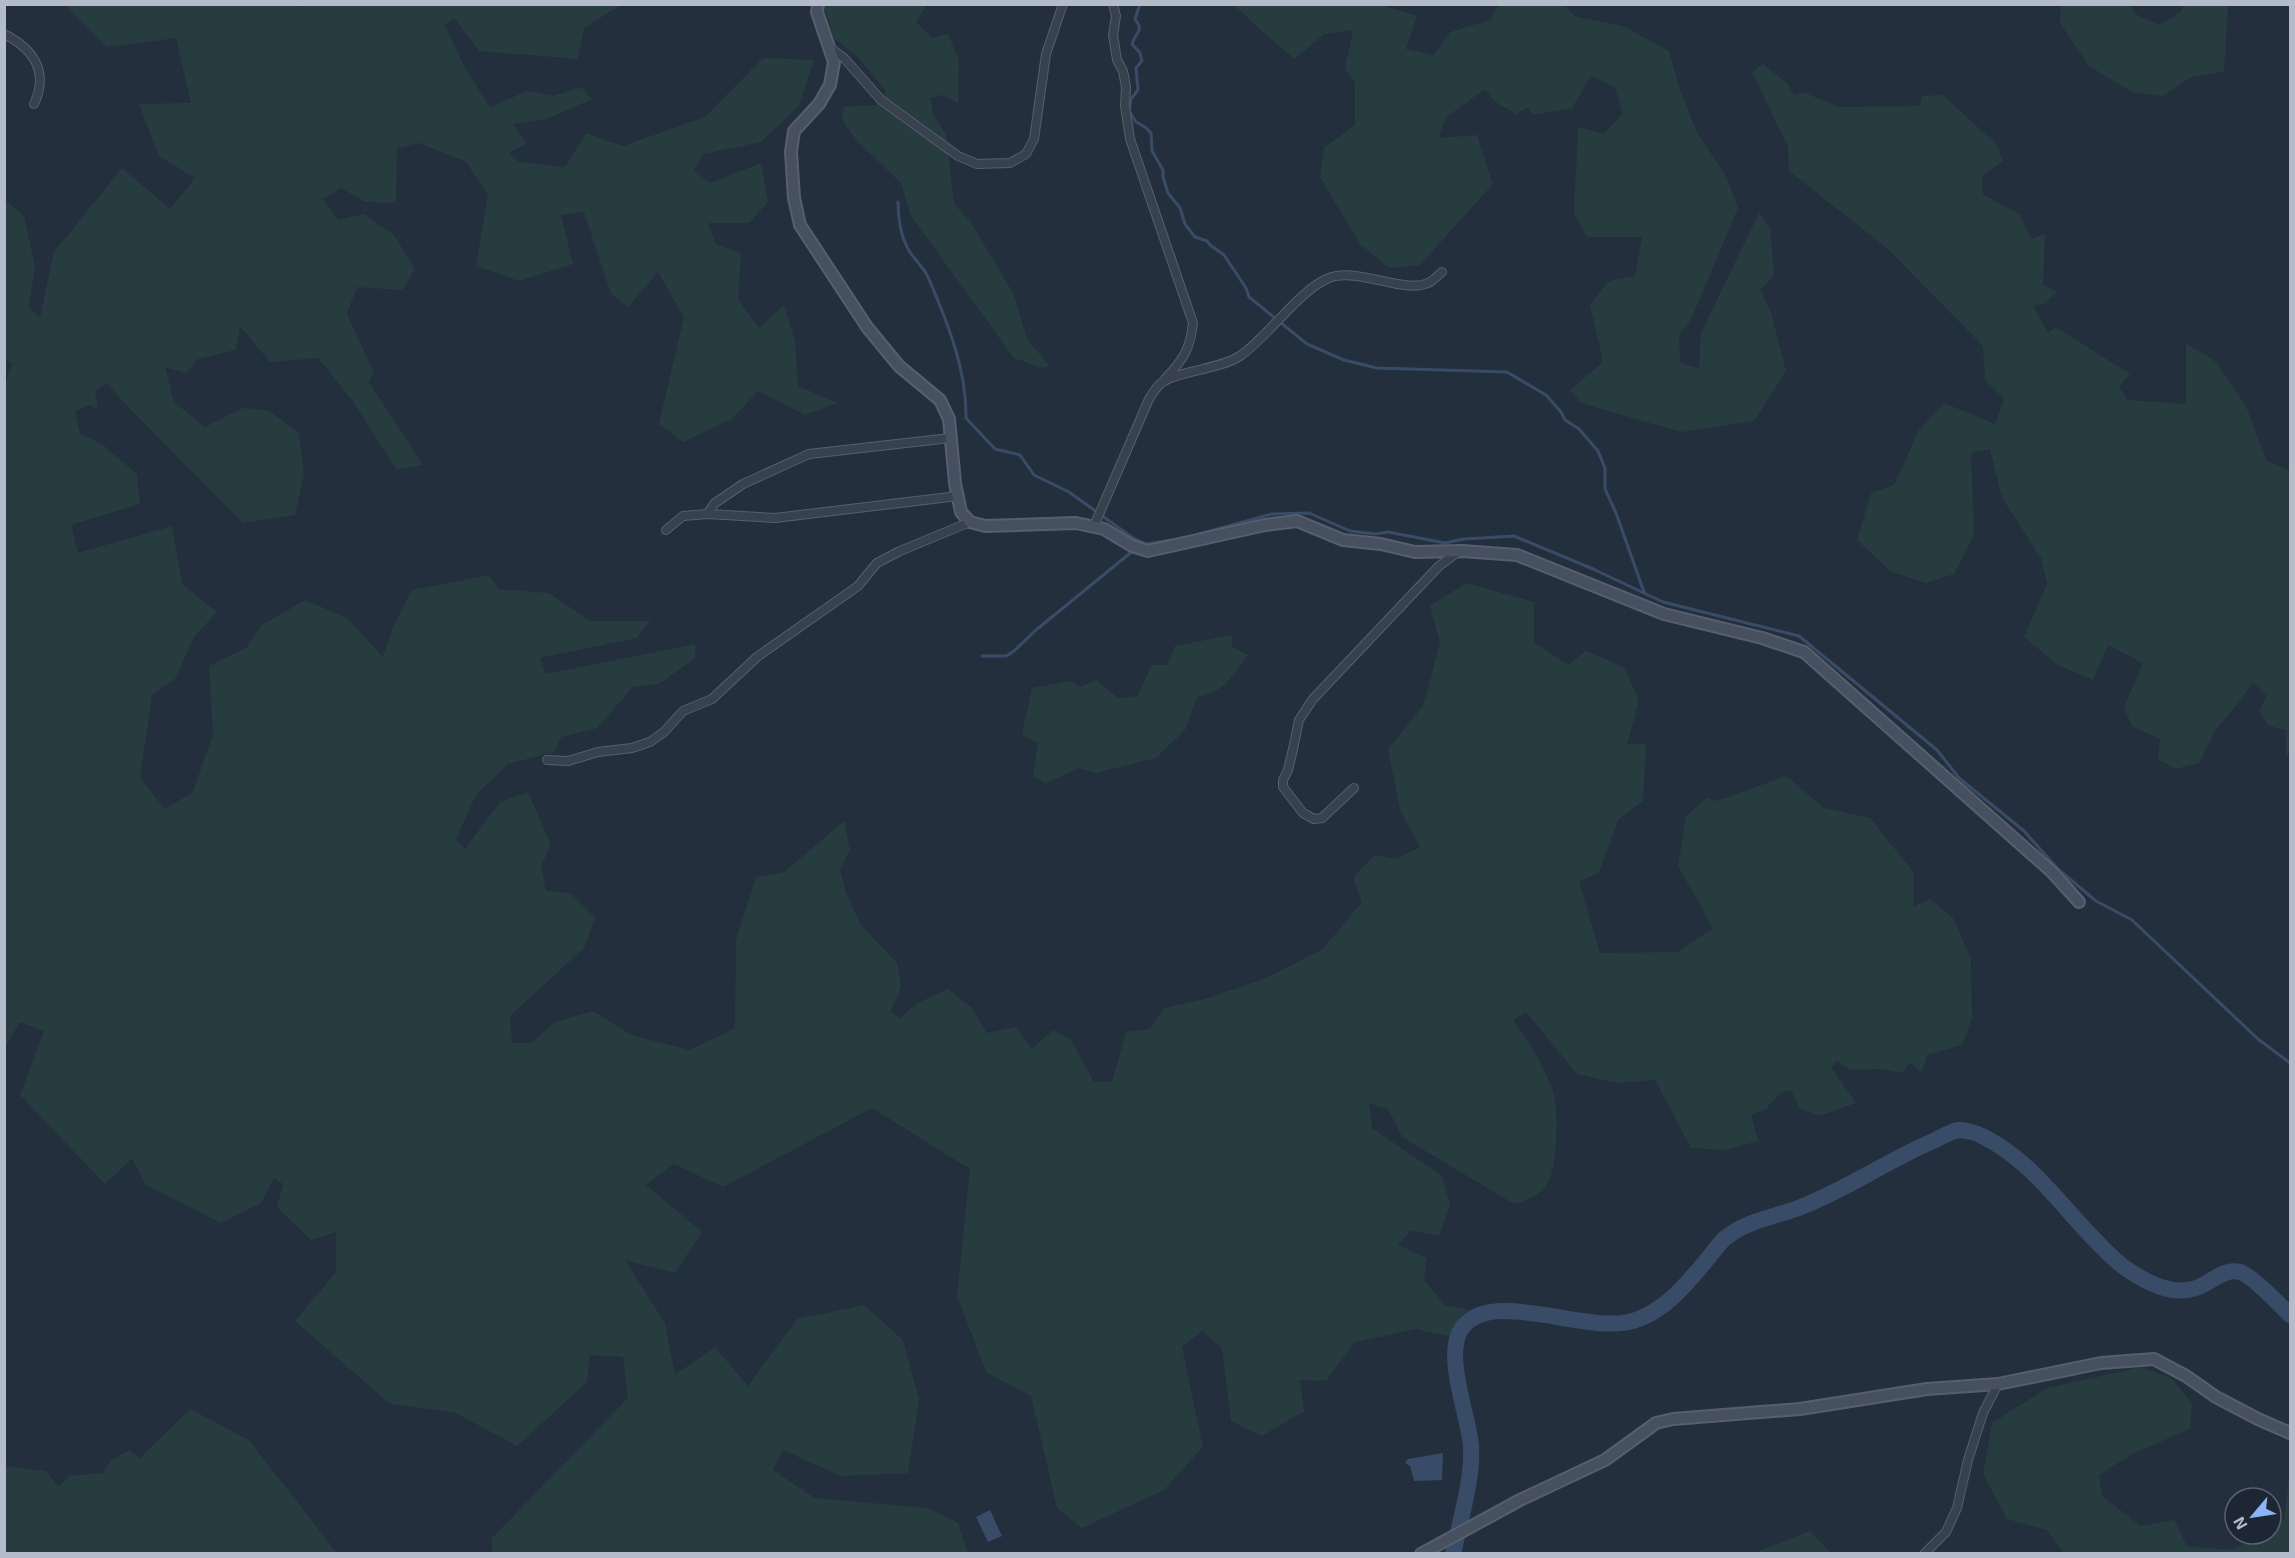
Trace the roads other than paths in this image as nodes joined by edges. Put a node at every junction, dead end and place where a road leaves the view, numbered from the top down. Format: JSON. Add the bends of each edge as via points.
{"nodes":[{"id":1,"x":818,"y":4,"type":"edge"},
{"id":2,"x":1063,"y":4,"type":"edge"},
{"id":3,"x":1113,"y":4,"type":"edge"},
{"id":4,"x":4,"y":34,"type":"edge"},
{"id":5,"x":829,"y":47,"type":"junction"},
{"id":6,"x":34,"y":104,"type":"dead end"},
{"id":7,"x":1443,"y":272,"type":"dead end"},
{"id":8,"x":1160,"y":384,"type":"junction"},
{"id":9,"x":950,"y":438,"type":"junction"},
{"id":10,"x":958,"y":496,"type":"junction"},
{"id":11,"x":707,"y":514,"type":"junction"},
{"id":12,"x":970,"y":522,"type":"junction"},
{"id":13,"x":1094,"y":526,"type":"junction"},
{"id":14,"x":666,"y":530,"type":"dead end"},
{"id":15,"x":1459,"y":551,"type":"junction"},
{"id":16,"x":547,"y":760,"type":"dead end"},
{"id":17,"x":1354,"y":788,"type":"dead end"},
{"id":18,"x":2079,"y":902,"type":"dead end"},
{"id":19,"x":1998,"y":1384,"type":"junction"},
{"id":20,"x":2290,"y":1433,"type":"edge"},
{"id":21,"x":1421,"y":1554,"type":"edge"},
{"id":22,"x":1924,"y":1554,"type":"edge"}],
"edges":[{"from":1,"to":5,"type":"street"},
{"from":2,"to":5,"type":"street","via":[[1046,54],[1034,139],[1026,154],[1010,163],[977,164],[958,156],[881,100],[844,58]]},
{"from":3,"to":8,"type":"street","via":[[1113,35],[1126,87],[1130,139],[1193,322],[1191,343],[1178,366]]},
{"from":4,"to":6,"type":"street","via":[[30,52],[40,71],[41,90]]},
{"from":5,"to":9,"type":"street","via":[[834,62],[830,85],[819,104],[794,131],[791,152],[800,225],[867,327],[899,366],[940,400]]},
{"from":7,"to":8,"type":"street","via":[[1428,283],[1412,285],[1359,276],[1330,277],[1315,286],[1241,355],[1223,365]]},
{"from":8,"to":13,"type":"street","via":[[1149,399]]},
{"from":9,"to":10,"type":"street"},
{"from":9,"to":11,"type":"street","via":[[809,454],[743,484],[715,503]]},
{"from":10,"to":11,"type":"street","via":[[775,518]]},
{"from":10,"to":12,"type":"street","via":[[961,512]]},
{"from":11,"to":14,"type":"street","via":[[683,516]]},
{"from":12,"to":13,"type":"street","via":[[985,526],[1076,522]]},
{"from":12,"to":16,"type":"street","via":[[877,563],[850,592],[757,657],[712,699],[683,711],[650,742],[568,761]]},
{"from":13,"to":15,"type":"street","via":[[1148,551],[1297,521],[1343,540],[1415,552]]},
{"from":15,"to":17,"type":"street","via":[[1431,574],[1313,699],[1299,720],[1282,787],[1303,813],[1314,819],[1322,818]]},
{"from":15,"to":18,"type":"street","via":[[1517,555],[1664,614],[1803,652],[2052,872]]},
{"from":19,"to":20,"type":"street","via":[[2101,1363],[2154,1359],[2216,1397]]},
{"from":19,"to":21,"type":"street","via":[[1927,1389],[1800,1409],[1656,1423],[1605,1460],[1520,1500]]},
{"from":19,"to":22,"type":"street","via":[[1977,1431],[1957,1508],[1946,1532]]}]}
